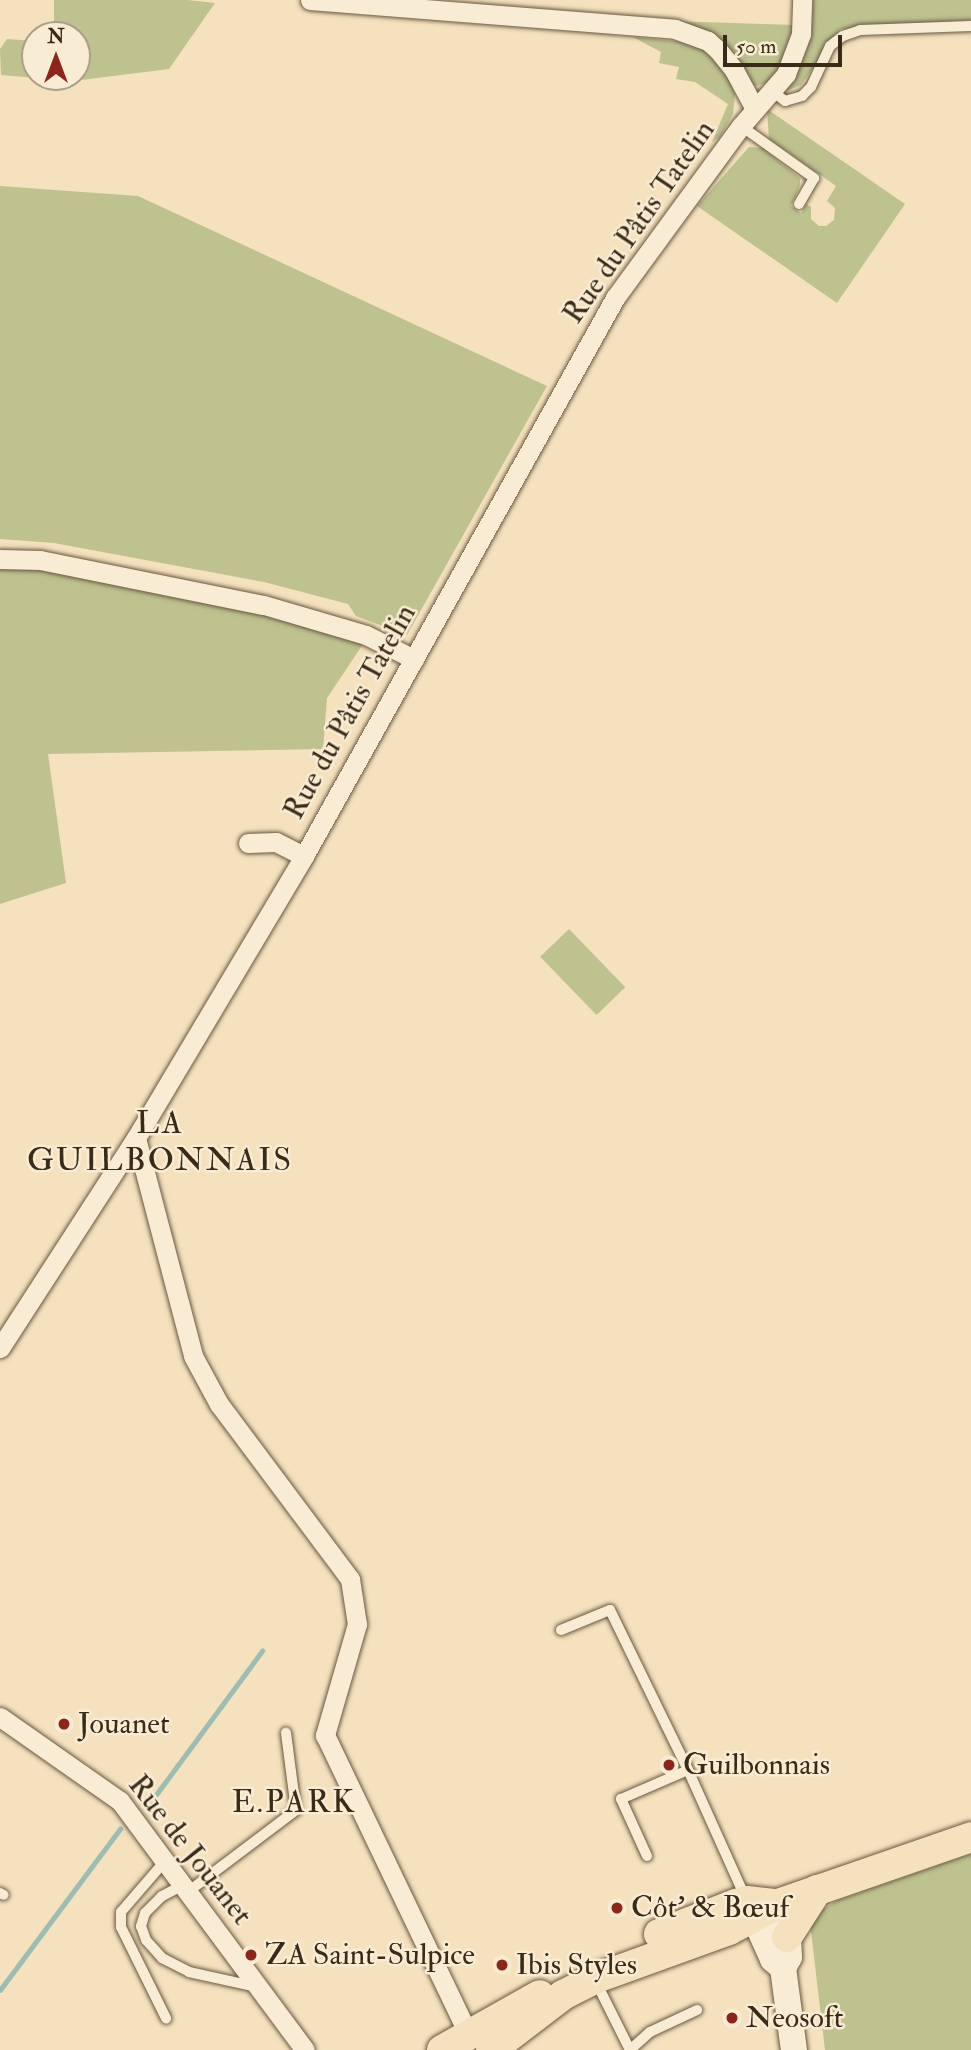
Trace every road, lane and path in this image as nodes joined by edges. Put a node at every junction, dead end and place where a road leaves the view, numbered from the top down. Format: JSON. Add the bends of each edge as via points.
{"nodes":[{"id":1,"x":310,"y":0,"type":"edge"},
{"id":2,"x":802,"y":0,"type":"edge"},
{"id":3,"x":971,"y":26,"type":"edge"},
{"id":4,"x":771,"y":90,"type":"junction"},
{"id":5,"x":755,"y":109,"type":"junction"},
{"id":6,"x":741,"y":126,"type":"junction"},
{"id":7,"x":799,"y":204,"type":"dead end"},
{"id":8,"x":0,"y":559,"type":"edge"},
{"id":9,"x":414,"y":659,"type":"junction"},
{"id":10,"x":248,"y":843,"type":"dead end"},
{"id":11,"x":304,"y":856,"type":"junction"},
{"id":12,"x":136,"y":1138,"type":"junction"},
{"id":13,"x":0,"y":1348,"type":"edge"},
{"id":14,"x":561,"y":1630,"type":"dead end"},
{"id":15,"x":0,"y":1717,"type":"edge"},
{"id":16,"x":286,"y":1733,"type":"dead end"},
{"id":17,"x":688,"y":1770,"type":"junction"},
{"id":18,"x":971,"y":1837,"type":"edge"},
{"id":19,"x":647,"y":1856,"type":"dead end"},
{"id":20,"x":165,"y":1860,"type":"junction"},
{"id":21,"x":186,"y":1888,"type":"junction"},
{"id":22,"x":817,"y":1890,"type":"junction"},
{"id":23,"x":762,"y":1909,"type":"junction"},
{"id":24,"x":787,"y":1937,"type":"junction"},
{"id":25,"x":783,"y":1968,"type":"junction"},
{"id":26,"x":594,"y":1979,"type":"junction"},
{"id":27,"x":258,"y":1987,"type":"junction"},
{"id":28,"x":697,"y":2010,"type":"dead end"},
{"id":29,"x":166,"y":2018,"type":"dead end"},
{"id":30,"x":480,"y":2043,"type":"edge"},
{"id":31,"x":305,"y":2050,"type":"edge"},
{"id":32,"x":442,"y":2050,"type":"edge"},
{"id":33,"x":631,"y":2050,"type":"edge"},
{"id":34,"x":794,"y":2050,"type":"edge"}],
"edges":[{"from":1,"to":5,"type":"street","via":[[675,29],[708,41],[718,50]]},
{"from":2,"to":4,"type":"street","name":"Rue du Pâtis Tatelin","via":[[793,59]]},
{"from":3,"to":4,"type":"lane","via":[[860,30],[830,46],[802,96],[785,101]]},
{"from":4,"to":5,"type":"street","name":"Rue du Pâtis Tatelin"},
{"from":5,"to":6,"type":"street","name":"Rue du Pâtis Tatelin"},
{"from":6,"to":7,"type":"lane","via":[[814,178]]},
{"from":6,"to":9,"type":"street","name":"Rue du Pâtis Tatelin","via":[[615,298]]},
{"from":8,"to":9,"type":"street","via":[[40,560],[264,605],[366,635]]},
{"from":9,"to":11,"type":"street","name":"Rue du Pâtis Tatelin"},
{"from":10,"to":11,"type":"street","via":[[276,842]]},
{"from":11,"to":12,"type":"street","name":"Rue du Pâtis Tatelin"},
{"from":12,"to":13,"type":"street","name":"Rue du Pâtis Tatelin"},
{"from":12,"to":30,"type":"street","via":[[193,1356],[219,1404],[350,1578],[357,1623],[325,1735]]},
{"from":14,"to":17,"type":"lane","via":[[610,1609]]},
{"from":15,"to":20,"type":"street","name":"Rue de Jouanet","via":[[112,1794]]},
{"from":16,"to":21,"type":"lane","via":[[296,1810]]},
{"from":17,"to":19,"type":"lane","via":[[621,1799]]},
{"from":17,"to":23,"type":"lane"},
{"from":18,"to":22,"type":"main road"},
{"from":20,"to":21,"type":"street","name":"Rue de Jouanet"},
{"from":20,"to":29,"type":"lane","via":[[121,1912],[121,1927]]},
{"from":21,"to":27,"type":"street","name":"Rue de Jouanet"},
{"from":21,"to":27,"type":"lane","via":[[162,1896],[145,1913],[141,1926],[146,1940],[162,1958],[189,1972]]},
{"from":22,"to":23,"type":"main road"},
{"from":22,"to":24,"type":"main road"},
{"from":23,"to":24,"type":"main road","via":[[782,1925]]},
{"from":23,"to":25,"type":"main road","via":[[773,1959]]},
{"from":23,"to":26,"type":"main road"},
{"from":23,"to":30,"type":"main road","via":[[643,1941],[575,1975]]},
{"from":24,"to":25,"type":"main road","via":[[789,1956]]},
{"from":25,"to":34,"type":"main road"},
{"from":26,"to":30,"type":"main road"},
{"from":26,"to":33,"type":"lane"},
{"from":27,"to":31,"type":"street","name":"Rue de Jouanet"},
{"from":28,"to":33,"type":"lane","via":[[650,2032]]},
{"from":30,"to":32,"type":"main road"}]}
